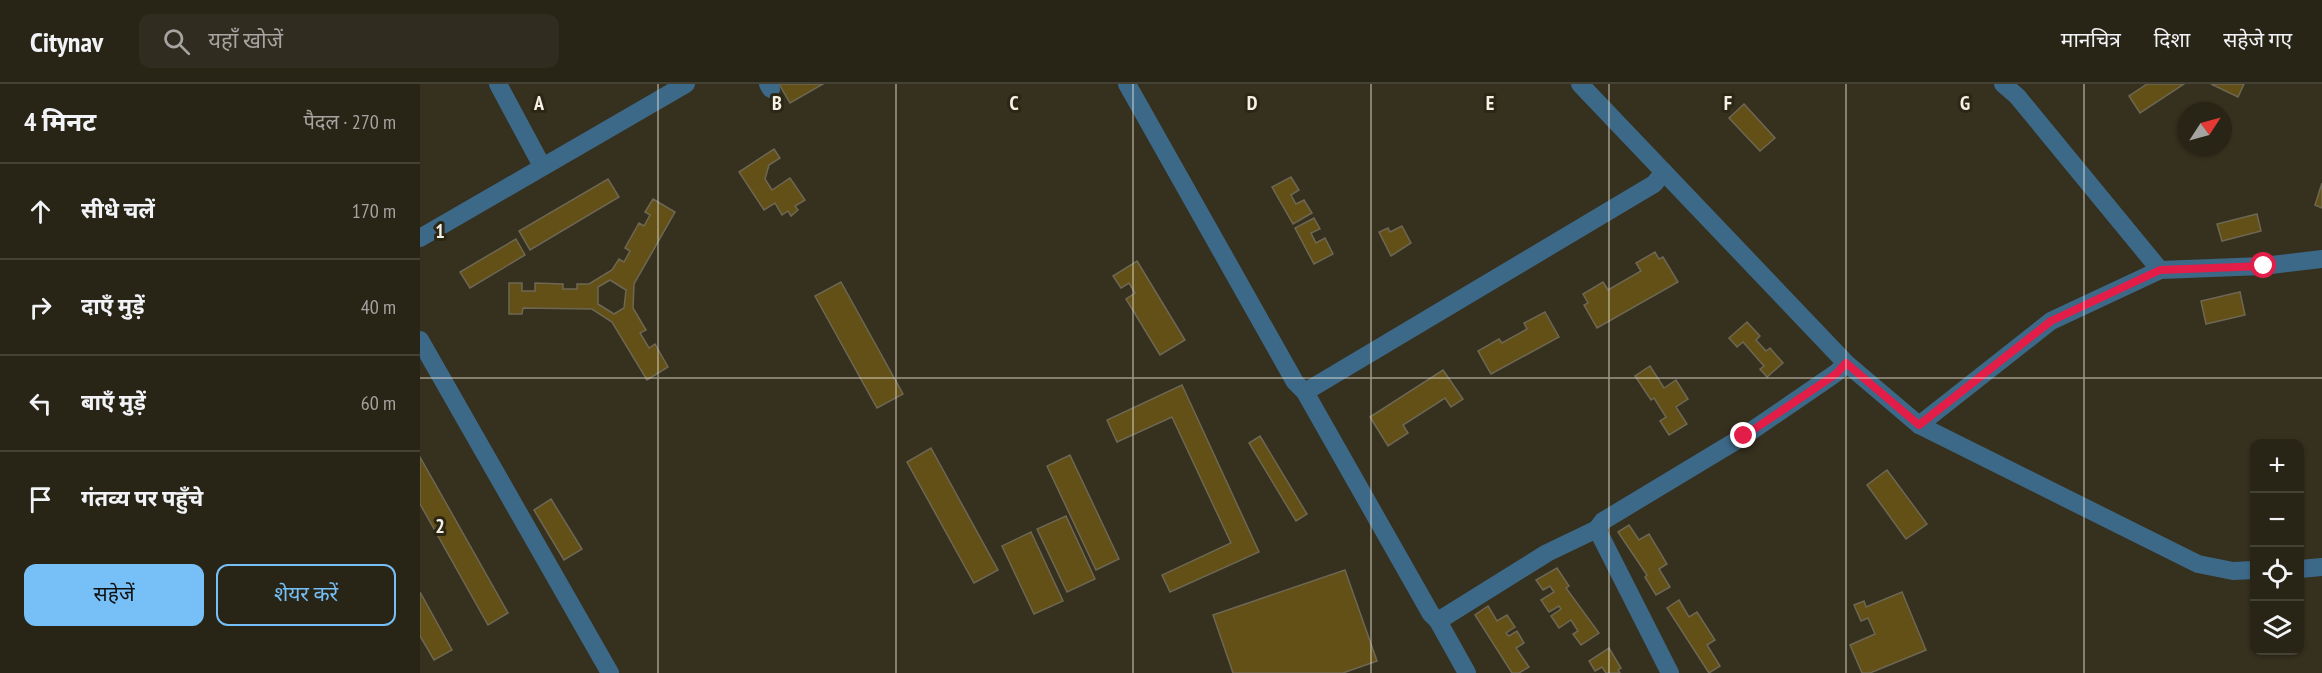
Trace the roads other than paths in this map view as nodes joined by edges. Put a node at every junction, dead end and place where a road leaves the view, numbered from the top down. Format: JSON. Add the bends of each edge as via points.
{"nodes":[{"id":1,"x":498,"y":84,"type":"edge"},
{"id":2,"x":686,"y":84,"type":"edge"},
{"id":3,"x":1127,"y":84,"type":"edge"},
{"id":4,"x":1580,"y":84,"type":"edge"},
{"id":5,"x":2003,"y":84,"type":"edge"},
{"id":6,"x":542,"y":166,"type":"junction"},
{"id":7,"x":1664,"y":172,"type":"junction"},
{"id":8,"x":420,"y":238,"type":"edge"},
{"id":9,"x":2322,"y":259,"type":"edge"},
{"id":10,"x":2160,"y":270,"type":"junction"},
{"id":11,"x":420,"y":340,"type":"edge"},
{"id":12,"x":1846,"y":363,"type":"junction"},
{"id":13,"x":1305,"y":392,"type":"junction"},
{"id":14,"x":1919,"y":425,"type":"junction"},
{"id":15,"x":1597,"y":528,"type":"junction"},
{"id":16,"x":2322,"y":567,"type":"edge"},
{"id":17,"x":2304,"y":569,"type":"edge"},
{"id":18,"x":2250,"y":570,"type":"edge"},
{"id":19,"x":1438,"y":621,"type":"junction"},
{"id":20,"x":610,"y":673,"type":"edge"},
{"id":21,"x":1467,"y":673,"type":"edge"},
{"id":22,"x":1670,"y":673,"type":"edge"}],
"edges":[{"from":1,"to":6,"type":"street"},
{"from":2,"to":6,"type":"street"},
{"from":3,"to":13,"type":"street","via":[[1295,382]]},
{"from":4,"to":7,"type":"street"},
{"from":5,"to":10,"type":"street"},
{"from":6,"to":8,"type":"street"},
{"from":7,"to":12,"type":"street"},
{"from":7,"to":13,"type":"street","via":[[1653,184]]},
{"from":9,"to":10,"type":"street","via":[[2264,266]]},
{"from":10,"to":14,"type":"street","via":[[2051,321]]},
{"from":11,"to":20,"type":"street"},
{"from":12,"to":14,"type":"street"},
{"from":12,"to":15,"type":"street","via":[[1836,374],[1744,436]]},
{"from":13,"to":19,"type":"street"},
{"from":14,"to":18,"type":"street","via":[[2198,564]]},
{"from":15,"to":19,"type":"street","via":[[1547,553]]},
{"from":15,"to":22,"type":"street"},
{"from":16,"to":17,"type":"street"},
{"from":19,"to":21,"type":"street"}]}
